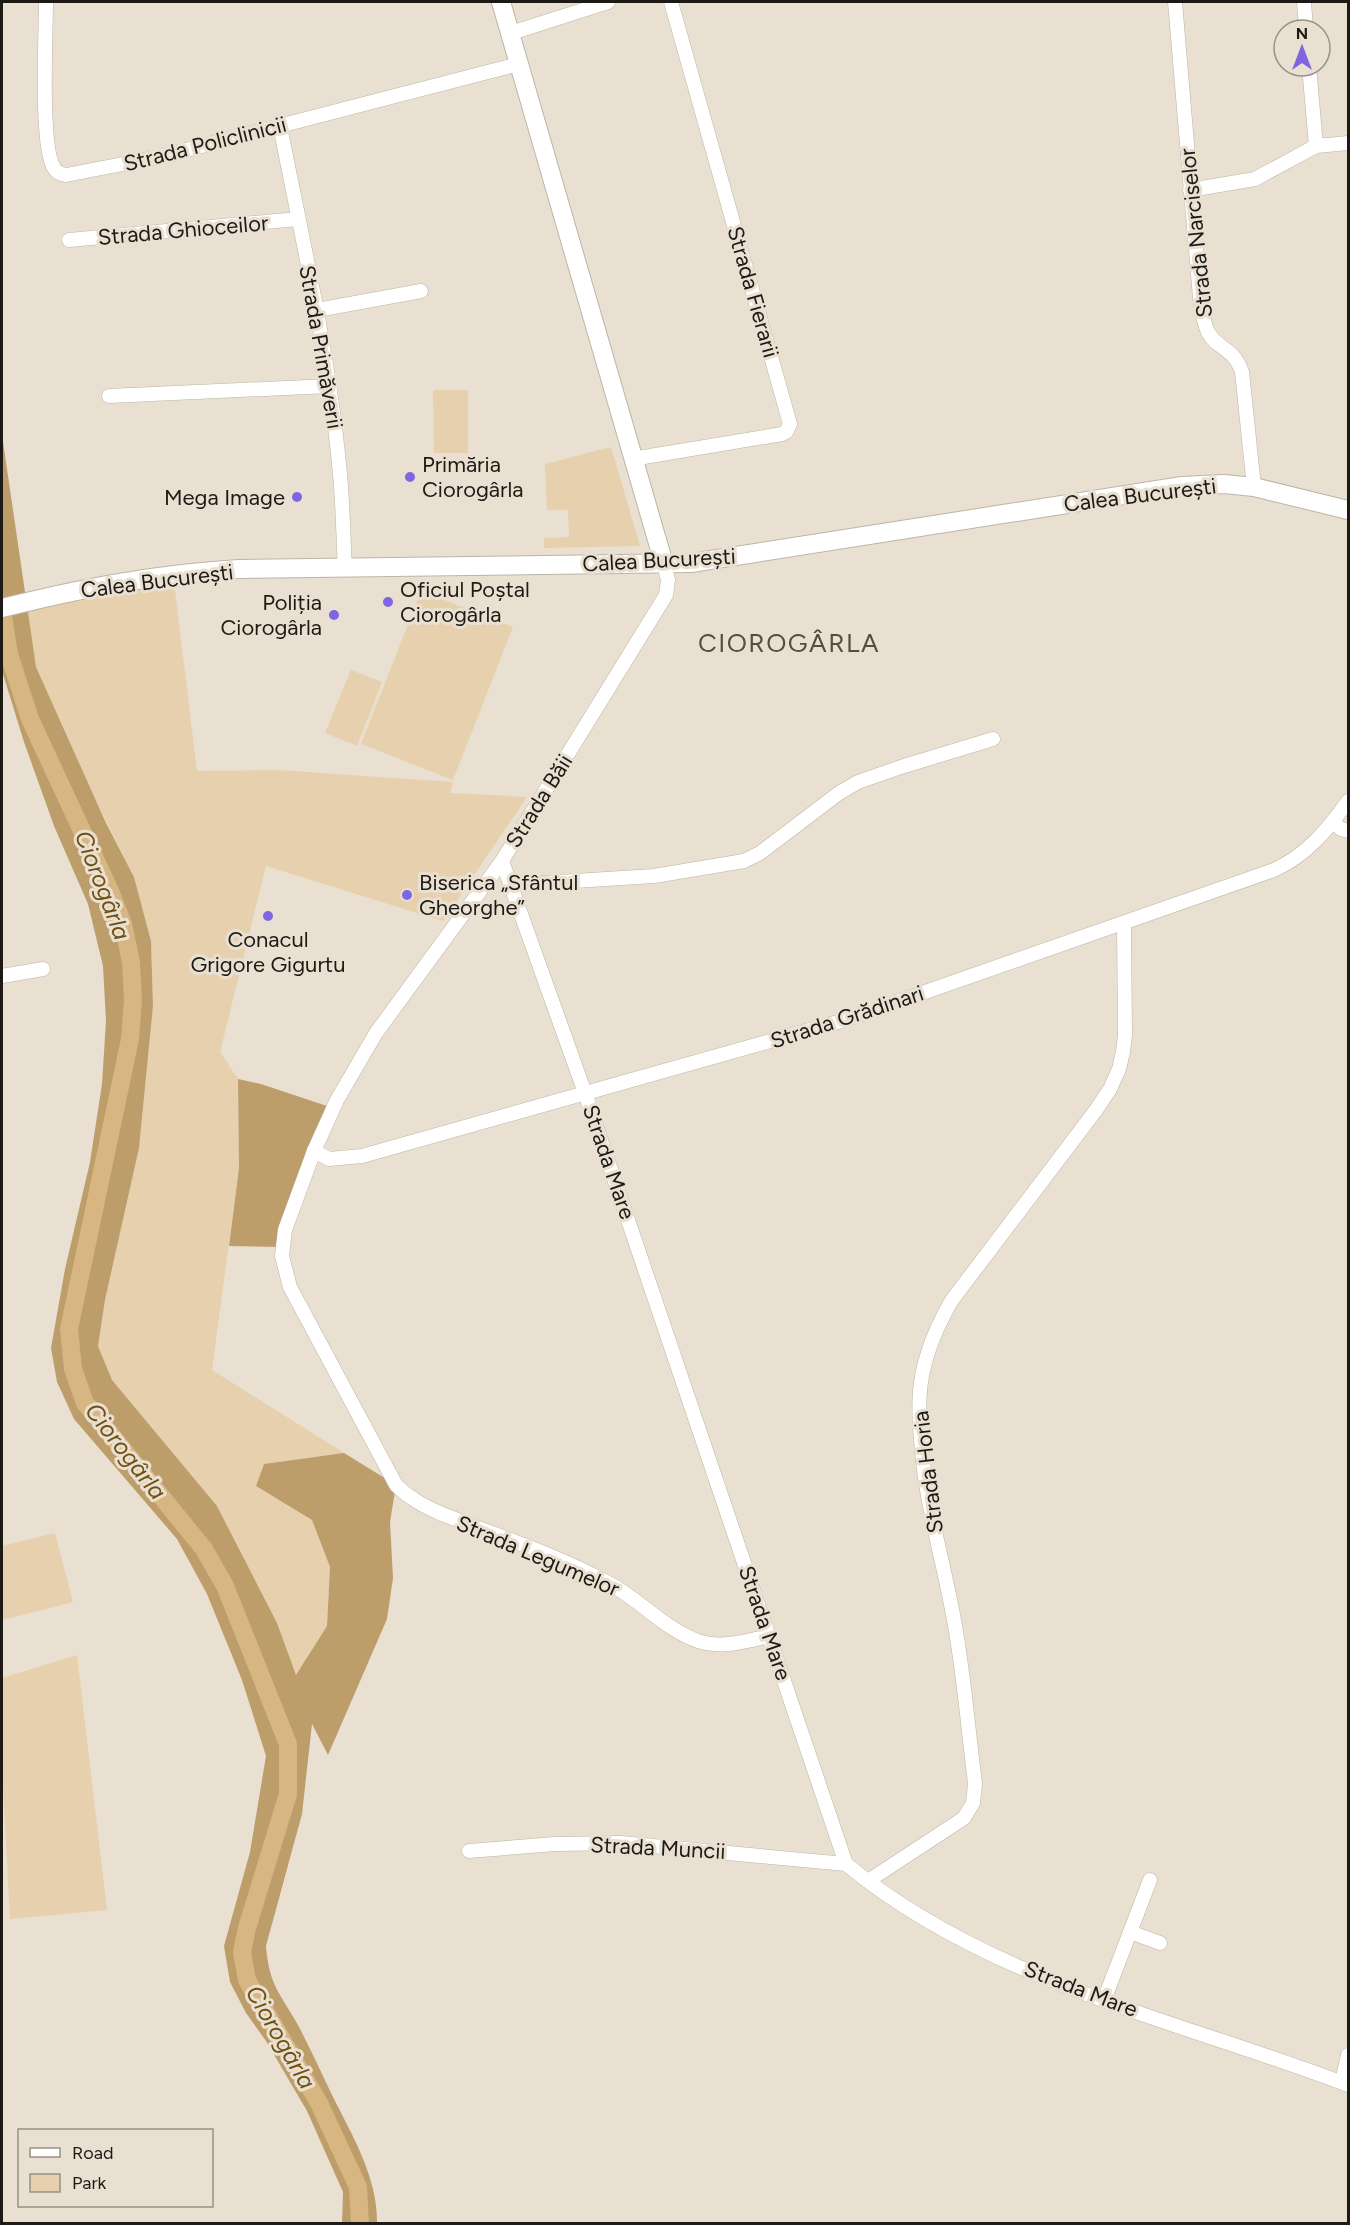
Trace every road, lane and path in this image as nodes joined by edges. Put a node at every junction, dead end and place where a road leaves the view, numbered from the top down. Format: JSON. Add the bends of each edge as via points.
{"nodes":[{"id":1,"x":46,"y":2,"type":"edge"},
{"id":2,"x":501,"y":2,"type":"edge"},
{"id":3,"x":608,"y":2,"type":"edge"},
{"id":4,"x":671,"y":2,"type":"edge"},
{"id":5,"x":1175,"y":2,"type":"edge"},
{"id":6,"x":1304,"y":2,"type":"edge"},
{"id":7,"x":1305,"y":18,"type":"edge"},
{"id":8,"x":511,"y":33,"type":"junction"},
{"id":9,"x":519,"y":64,"type":"junction"},
{"id":10,"x":1310,"y":78,"type":"edge"},
{"id":11,"x":280,"y":126,"type":"junction"},
{"id":12,"x":1348,"y":143,"type":"edge"},
{"id":13,"x":1316,"y":146,"type":"junction"},
{"id":14,"x":1190,"y":189,"type":"junction"},
{"id":15,"x":298,"y":219,"type":"junction"},
{"id":16,"x":69,"y":240,"type":"dead end"},
{"id":17,"x":421,"y":291,"type":"dead end"},
{"id":18,"x":317,"y":310,"type":"junction"},
{"id":19,"x":330,"y":386,"type":"junction"},
{"id":20,"x":109,"y":396,"type":"dead end"},
{"id":21,"x":632,"y":459,"type":"junction"},
{"id":22,"x":1254,"y":487,"type":"junction"},
{"id":23,"x":1348,"y":510,"type":"edge"},
{"id":24,"x":664,"y":564,"type":"junction"},
{"id":25,"x":345,"y":569,"type":"junction"},
{"id":26,"x":2,"y":608,"type":"edge"},
{"id":27,"x":993,"y":739,"type":"dead end"},
{"id":28,"x":1348,"y":801,"type":"edge"},
{"id":29,"x":1333,"y":822,"type":"junction"},
{"id":30,"x":1348,"y":831,"type":"edge"},
{"id":31,"x":502,"y":861,"type":"junction"},
{"id":32,"x":511,"y":885,"type":"junction"},
{"id":33,"x":1124,"y":923,"type":"junction"},
{"id":34,"x":43,"y":969,"type":"dead end"},
{"id":35,"x":2,"y":976,"type":"edge"},
{"id":36,"x":585,"y":1093,"type":"junction"},
{"id":37,"x":314,"y":1151,"type":"junction"},
{"id":38,"x":405,"y":1495,"type":"joint"},
{"id":39,"x":770,"y":1636,"type":"junction"},
{"id":40,"x":469,"y":1851,"type":"dead end"},
{"id":41,"x":846,"y":1864,"type":"junction"},
{"id":42,"x":1150,"y":1880,"type":"dead end"},
{"id":43,"x":868,"y":1881,"type":"junction"},
{"id":44,"x":1130,"y":1932,"type":"junction"},
{"id":45,"x":1160,"y":1943,"type":"dead end"},
{"id":46,"x":1104,"y":2000,"type":"junction"},
{"id":47,"x":1348,"y":2055,"type":"edge"},
{"id":48,"x":1345,"y":2084,"type":"edge"}],
"edges":[{"from":1,"to":11,"type":"street","name":"Strada Policlinicii","via":[[46,123],[52,165],[60,174],[123,165]]},
{"from":2,"to":8,"type":"main road"},
{"from":3,"to":8,"type":"street"},
{"from":4,"to":21,"type":"street","name":"Strada Fierarii","via":[[790,424],[782,434]]},
{"from":5,"to":14,"type":"street","name":"Strada Narciselor"},
{"from":6,"to":7,"type":"street"},
{"from":8,"to":9,"type":"main road"},
{"from":9,"to":11,"type":"street","name":"Strada Policlinicii"},
{"from":9,"to":21,"type":"main road"},
{"from":10,"to":13,"type":"street"},
{"from":11,"to":15,"type":"street","name":"Strada Primăverii"},
{"from":12,"to":13,"type":"street"},
{"from":13,"to":14,"type":"street","via":[[1255,179]]},
{"from":14,"to":22,"type":"street","name":"Strada Narciselor","via":[[1204,319],[1208,333],[1235,356],[1242,372]]},
{"from":15,"to":16,"type":"street","name":"Strada Ghioceilor"},
{"from":15,"to":18,"type":"street","name":"Strada Primăverii"},
{"from":17,"to":18,"type":"street"},
{"from":18,"to":19,"type":"street","name":"Strada Primăverii"},
{"from":19,"to":20,"type":"street"},
{"from":19,"to":25,"type":"street","name":"Strada Primăverii"},
{"from":21,"to":24,"type":"main road"},
{"from":22,"to":23,"type":"main road","name":"Calea București"},
{"from":22,"to":24,"type":"main road","name":"Calea București","via":[[1182,486],[712,561]]},
{"from":24,"to":25,"type":"main road","name":"Calea București"},
{"from":24,"to":31,"type":"street","name":"Strada Băii","via":[[666,595]]},
{"from":25,"to":26,"type":"main road","name":"Calea București","via":[[184,572]]},
{"from":27,"to":32,"type":"street","via":[[858,782],[744,861],[654,876]]},
{"from":28,"to":29,"type":"street","name":"Strada Grădinari"},
{"from":29,"to":30,"type":"street"},
{"from":29,"to":33,"type":"street","name":"Strada Grădinari","via":[[1289,863]]},
{"from":31,"to":32,"type":"street","name":"Strada Mare"},
{"from":31,"to":37,"type":"street","name":"Strada Băii","via":[[376,1033],[337,1100]]},
{"from":32,"to":36,"type":"street","name":"Strada Mare"},
{"from":33,"to":36,"type":"street","name":"Strada Grădinari","via":[[845,1020]]},
{"from":33,"to":43,"type":"street","name":"Strada Horia","via":[[1125,1035],[1119,1069],[1096,1110],[952,1300],[935,1334],[922,1377],[922,1460],[960,1654],[975,1783],[973,1803],[964,1818]]},
{"from":34,"to":35,"type":"street"},
{"from":36,"to":37,"type":"street","name":"Strada Grădinari","via":[[362,1156],[329,1159]]},
{"from":36,"to":39,"type":"street","name":"Strada Mare"},
{"from":37,"to":38,"type":"street","name":"Strada Băii","via":[[285,1230],[282,1256],[291,1287],[396,1485]]},
{"from":38,"to":39,"type":"street","name":"Strada Legumelor","via":[[418,1504],[590,1574],[697,1641],[735,1644]]},
{"from":39,"to":41,"type":"street","name":"Strada Mare"},
{"from":40,"to":41,"type":"street","name":"Strada Muncii","via":[[621,1843]]},
{"from":41,"to":43,"type":"street","name":"Strada Mare"},
{"from":42,"to":44,"type":"street"},
{"from":43,"to":46,"type":"street","name":"Strada Mare","via":[[952,1935]]},
{"from":44,"to":45,"type":"street"},
{"from":44,"to":46,"type":"street"},
{"from":46,"to":48,"type":"street","name":"Strada Mare"},
{"from":47,"to":48,"type":"street"}]}
